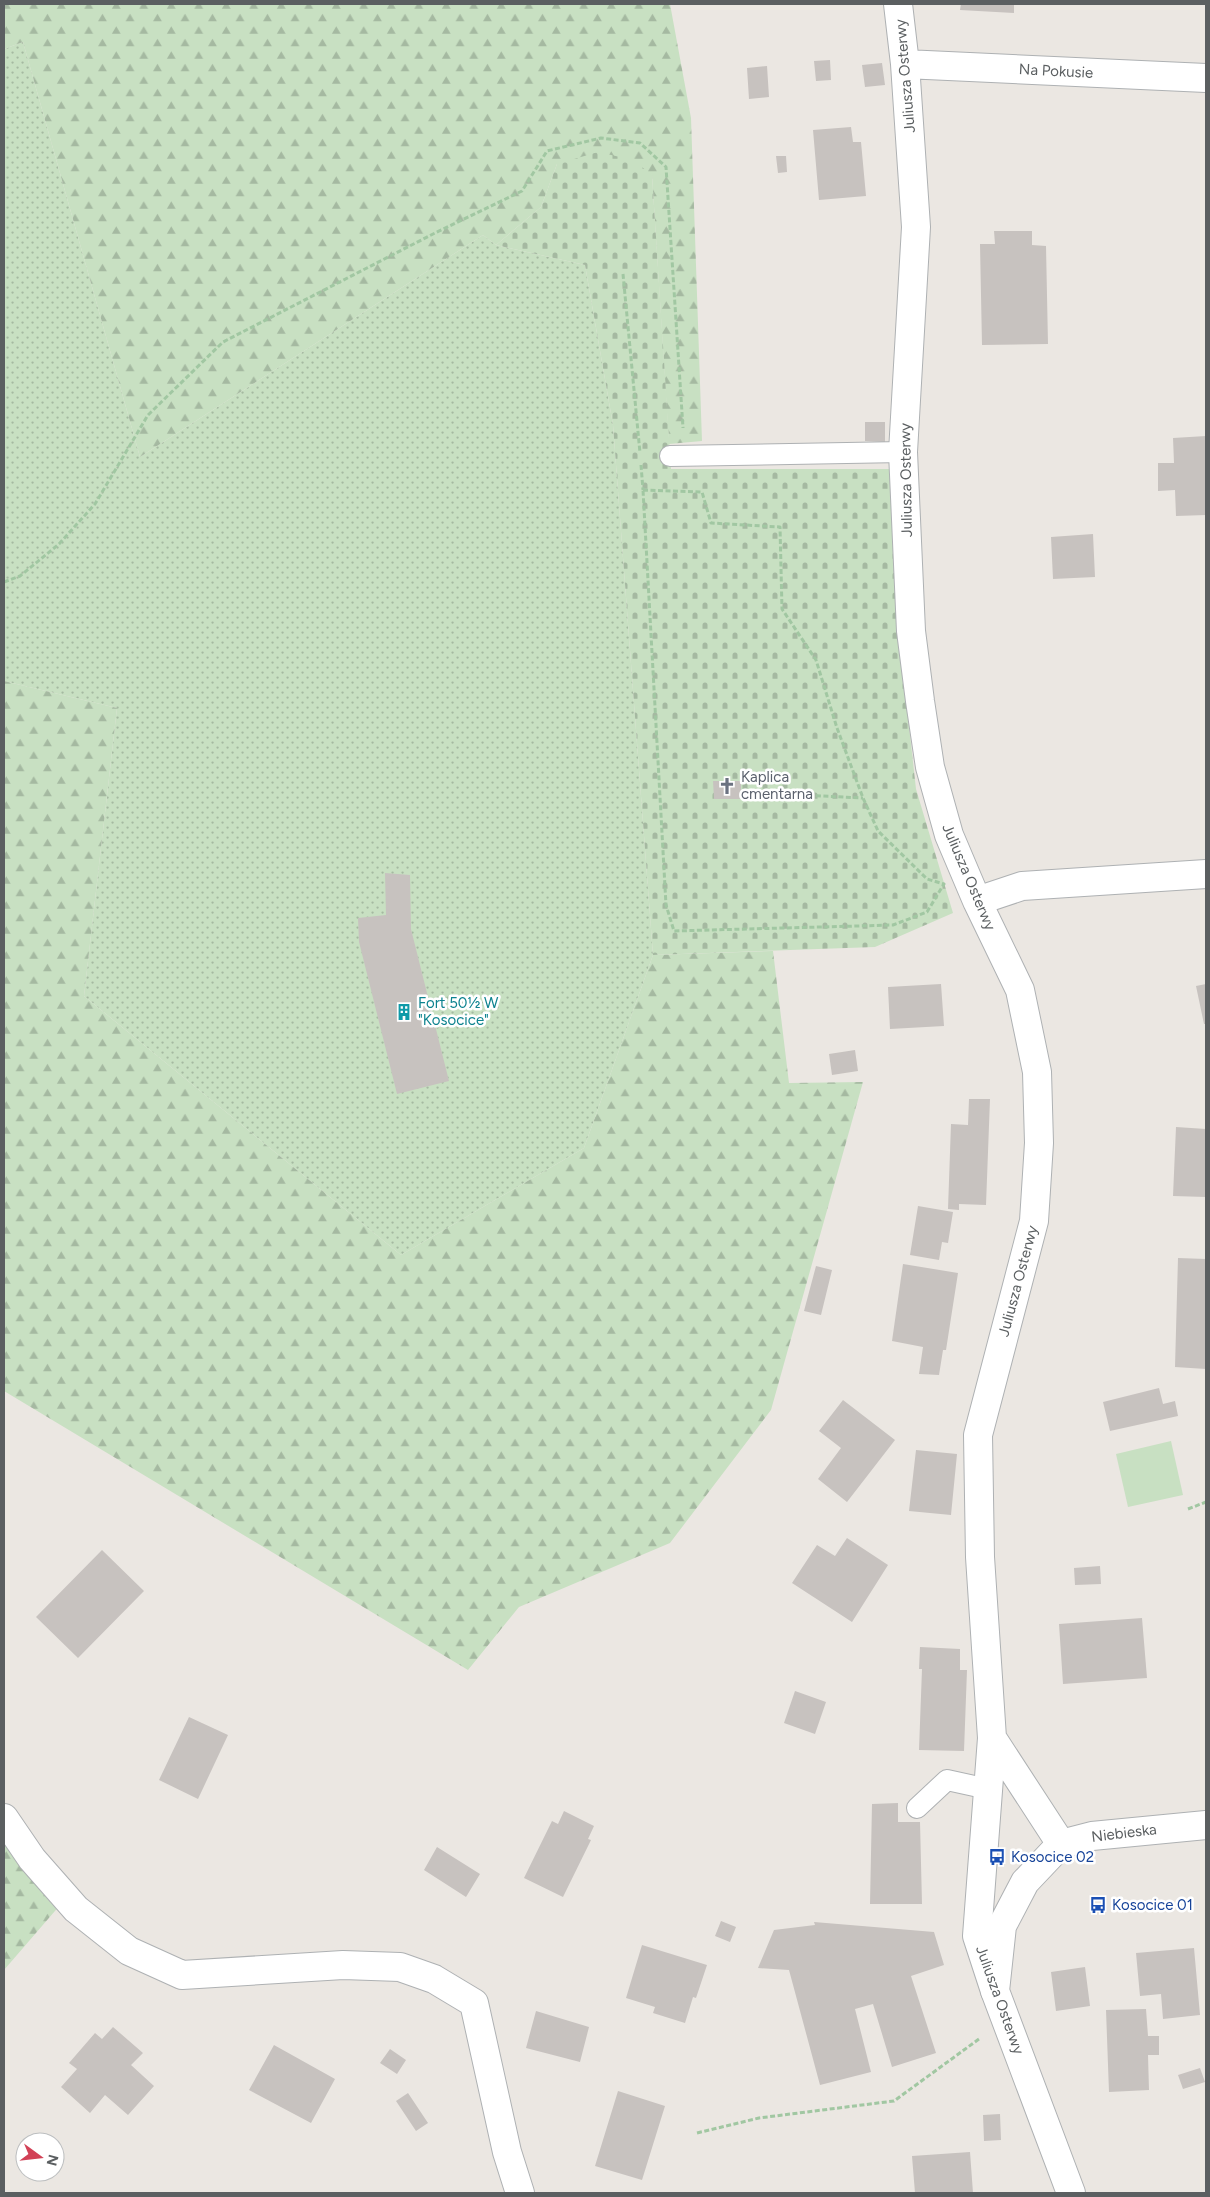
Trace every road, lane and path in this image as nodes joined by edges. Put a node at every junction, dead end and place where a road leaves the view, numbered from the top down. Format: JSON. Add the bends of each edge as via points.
{"nodes":[{"id":1,"x":898,"y":4,"type":"edge"},
{"id":2,"x":906,"y":64,"type":"junction"},
{"id":3,"x":1206,"y":78,"type":"edge"},
{"id":4,"x":622,"y":274,"type":"dead end"},
{"id":5,"x":902,"y":452,"type":"junction"},
{"id":6,"x":677,"y":456,"type":"joint"},
{"id":7,"x":643,"y":490,"type":"junction"},
{"id":8,"x":4,"y":582,"type":"edge"},
{"id":9,"x":742,"y":792,"type":"dead end"},
{"id":10,"x":863,"y":798,"type":"junction"},
{"id":11,"x":1206,"y":874,"type":"edge"},
{"id":12,"x":977,"y":902,"type":"junction"},
{"id":13,"x":1206,"y":1502,"type":"edge"},
{"id":14,"x":1188,"y":1509,"type":"dead end"},
{"id":15,"x":992,"y":1738,"type":"junction"},
{"id":16,"x":988,"y":1789,"type":"junction"},
{"id":17,"x":917,"y":1808,"type":"dead end"},
{"id":18,"x":4,"y":1818,"type":"edge"},
{"id":19,"x":1206,"y":1825,"type":"edge"},
{"id":20,"x":1061,"y":1844,"type":"junction"},
{"id":21,"x":996,"y":1991,"type":"junction"},
{"id":22,"x":953,"y":2060,"type":"dead end"},
{"id":23,"x":697,"y":2132,"type":"dead end"},
{"id":24,"x":520,"y":2193,"type":"edge"},
{"id":25,"x":1071,"y":2193,"type":"edge"}],
"edges":[{"from":1,"to":2,"type":"street","name":"Juliusza Osterwy"},
{"from":2,"to":3,"type":"street","name":"Na Pokusie"},
{"from":2,"to":5,"type":"street","name":"Juliusza Osterwy","via":[[916,227]]},
{"from":4,"to":7,"type":"path"},
{"from":5,"to":6,"type":"lane"},
{"from":5,"to":12,"type":"street","name":"Juliusza Osterwy","via":[[911,631],[930,766],[949,835]]},
{"from":6,"to":8,"type":"path","via":[[666,167],[640,143],[601,138],[547,151],[522,191],[223,342],[148,415],[95,504],[59,544],[20,576]]},
{"from":7,"to":10,"type":"path","via":[[702,492],[711,523],[780,527],[782,609],[816,660]]},
{"from":7,"to":10,"type":"path","via":[[666,905],[674,931],[893,925],[927,912],[944,884],[927,879],[878,831]]},
{"from":9,"to":10,"type":"path"},
{"from":11,"to":12,"type":"street","via":[[1022,886]]},
{"from":12,"to":15,"type":"street","name":"Juliusza Osterwy","via":[[1020,990],[1038,1072],[1039,1143],[1034,1221],[978,1435],[980,1557]]},
{"from":13,"to":14,"type":"path"},
{"from":15,"to":16,"type":"street","name":"Juliusza Osterwy"},
{"from":15,"to":20,"type":"street","name":"Juliusza Osterwy"},
{"from":16,"to":17,"type":"lane","via":[[947,1780]]},
{"from":16,"to":21,"type":"street","name":"Juliusza Osterwy","via":[[977,1936]]},
{"from":18,"to":24,"type":"street","via":[[32,1858],[76,1910],[129,1950],[182,1975],[343,1965],[400,1967],[434,1979],[474,2003],[507,2152]]},
{"from":19,"to":20,"type":"street","name":"Niebieska","via":[[1092,1836]]},
{"from":20,"to":21,"type":"street","via":[[1026,1882],[1002,1926]]},
{"from":21,"to":25,"type":"street","name":"Juliusza Osterwy"},
{"from":22,"to":23,"type":"path","via":[[894,2101],[759,2118]]}]}
